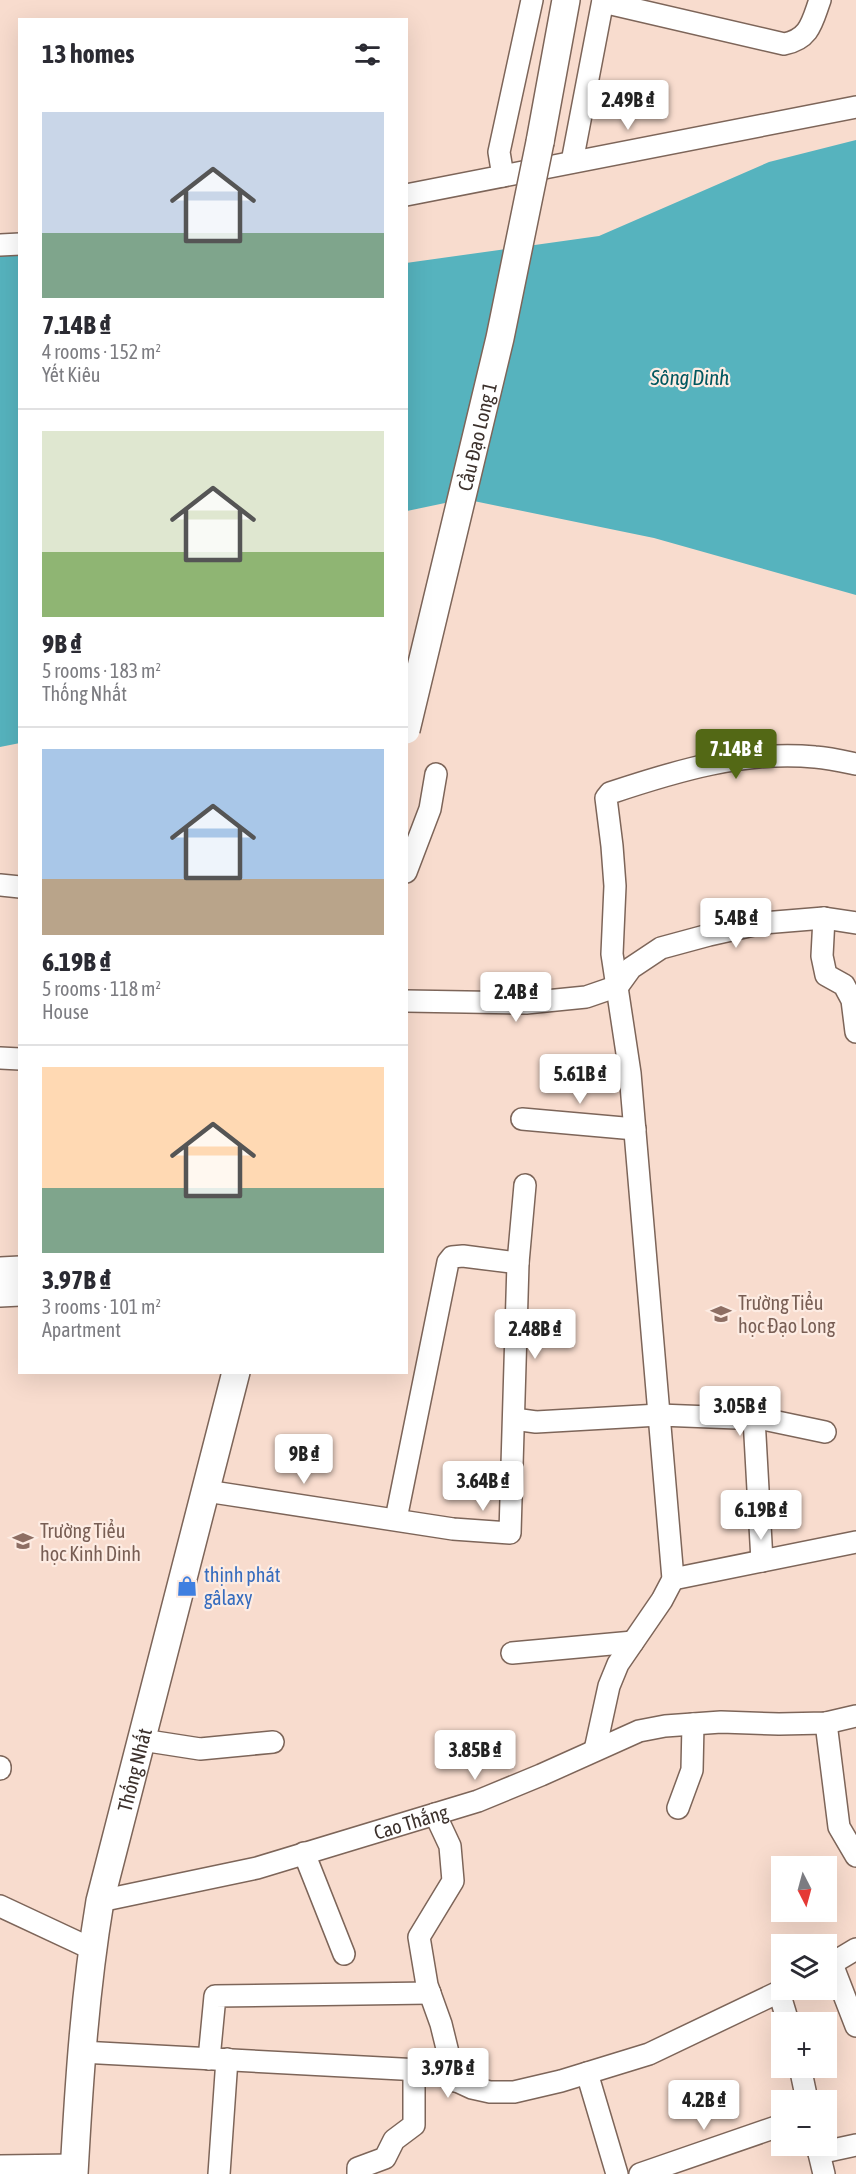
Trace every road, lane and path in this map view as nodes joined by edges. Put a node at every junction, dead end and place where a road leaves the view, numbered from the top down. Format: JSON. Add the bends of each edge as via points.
{"nodes":[{"id":1,"x":532,"y":0,"type":"edge"},
{"id":2,"x":566,"y":0,"type":"edge"},
{"id":3,"x":820,"y":0,"type":"edge"},
{"id":4,"x":603,"y":1,"type":"edge"},
{"id":5,"x":856,"y":107,"type":"edge"},
{"id":6,"x":572,"y":162,"type":"junction"},
{"id":7,"x":503,"y":176,"type":"junction"},
{"id":8,"x":408,"y":195,"type":"edge"},
{"id":9,"x":18,"y":244,"type":"edge"},
{"id":10,"x":0,"y":245,"type":"edge"},
{"id":11,"x":408,"y":722,"type":"edge"},
{"id":12,"x":856,"y":764,"type":"edge"},
{"id":13,"x":436,"y":774,"type":"dead end"},
{"id":14,"x":408,"y":867,"type":"edge"},
{"id":15,"x":0,"y":885,"type":"edge"},
{"id":16,"x":18,"y":886,"type":"edge"},
{"id":17,"x":824,"y":918,"type":"junction"},
{"id":18,"x":856,"y":923,"type":"edge"},
{"id":19,"x":618,"y":986,"type":"junction"},
{"id":20,"x":408,"y":1001,"type":"edge"},
{"id":21,"x":855,"y":1020,"type":"edge"},
{"id":22,"x":0,"y":1058,"type":"edge"},
{"id":23,"x":18,"y":1059,"type":"edge"},
{"id":24,"x":522,"y":1119,"type":"dead end"},
{"id":25,"x":635,"y":1129,"type":"junction"},
{"id":26,"x":525,"y":1185,"type":"dead end"},
{"id":27,"x":518,"y":1263,"type":"junction"},
{"id":28,"x":18,"y":1270,"type":"edge"},
{"id":29,"x":0,"y":1271,"type":"edge"},
{"id":30,"x":18,"y":1292,"type":"edge"},
{"id":31,"x":0,"y":1293,"type":"edge"},
{"id":32,"x":235,"y":1374,"type":"edge"},
{"id":33,"x":659,"y":1415,"type":"junction"},
{"id":34,"x":514,"y":1419,"type":"junction"},
{"id":35,"x":754,"y":1419,"type":"junction"},
{"id":36,"x":825,"y":1432,"type":"dead end"},
{"id":37,"x":206,"y":1491,"type":"junction"},
{"id":38,"x":396,"y":1519,"type":"junction"},
{"id":39,"x":856,"y":1542,"type":"edge"},
{"id":40,"x":762,"y":1561,"type":"junction"},
{"id":41,"x":673,"y":1579,"type":"junction"},
{"id":42,"x":633,"y":1642,"type":"junction"},
{"id":43,"x":512,"y":1653,"type":"dead end"},
{"id":44,"x":856,"y":1716,"type":"edge"},
{"id":45,"x":826,"y":1723,"type":"junction"},
{"id":46,"x":693,"y":1724,"type":"junction"},
{"id":47,"x":142,"y":1740,"type":"junction"},
{"id":48,"x":273,"y":1742,"type":"dead end"},
{"id":49,"x":595,"y":1750,"type":"junction"},
{"id":50,"x":678,"y":1808,"type":"dead end"},
{"id":51,"x":435,"y":1814,"type":"junction"},
{"id":52,"x":304,"y":1853,"type":"junction"},
{"id":53,"x":856,"y":1856,"type":"edge"},
{"id":54,"x":100,"y":1901,"type":"junction"},
{"id":55,"x":0,"y":1906,"type":"edge"},
{"id":56,"x":92,"y":1949,"type":"junction"},
{"id":57,"x":856,"y":1949,"type":"edge"},
{"id":58,"x":344,"y":1954,"type":"dead end"},
{"id":59,"x":837,"y":1960,"type":"edge"},
{"id":60,"x":837,"y":1983,"type":"edge"},
{"id":61,"x":430,"y":1992,"type":"junction"},
{"id":62,"x":771,"y":1996,"type":"edge"},
{"id":63,"x":856,"y":2026,"type":"edge"},
{"id":64,"x":81,"y":2052,"type":"junction"},
{"id":65,"x":218,"y":2059,"type":"junction"},
{"id":66,"x":414,"y":2070,"type":"junction"},
{"id":67,"x":587,"y":2073,"type":"junction"},
{"id":68,"x":455,"y":2081,"type":"junction"},
{"id":69,"x":771,"y":2129,"type":"edge"},
{"id":70,"x":856,"y":2145,"type":"edge"},
{"id":71,"x":837,"y":2147,"type":"edge"},
{"id":72,"x":820,"y":2156,"type":"edge"},
{"id":73,"x":0,"y":2166,"type":"edge"},
{"id":74,"x":74,"y":2170,"type":"edge"},
{"id":75,"x":219,"y":2174,"type":"edge"},
{"id":76,"x":358,"y":2174,"type":"edge"},
{"id":77,"x":617,"y":2174,"type":"edge"},
{"id":78,"x":640,"y":2174,"type":"edge"},
{"id":79,"x":824,"y":2174,"type":"edge"}],
"edges":[{"from":1,"to":7,"type":"street","via":[[499,152]]},
{"from":2,"to":11,"type":"main road","name":"Cầu Đạo Long 1","bridge":true,"via":[[500,338]]},
{"from":3,"to":4,"type":"street","via":[[808,30],[798,42],[784,44]]},
{"from":4,"to":6,"type":"street"},
{"from":5,"to":6,"type":"street"},
{"from":6,"to":7,"type":"street"},
{"from":7,"to":8,"type":"street"},
{"from":9,"to":10,"type":"street"},
{"from":12,"to":19,"type":"street","via":[[814,757],[768,756],[720,762],[610,793],[606,798],[615,886],[612,954]]},
{"from":13,"to":14,"type":"street","via":[[430,809]]},
{"from":15,"to":16,"type":"street"},
{"from":17,"to":18,"type":"street"},
{"from":17,"to":19,"type":"street","via":[[763,923],[661,948],[631,968]]},
{"from":17,"to":21,"type":"street","via":[[822,956],[826,975],[844,985],[852,1000]]},
{"from":19,"to":20,"type":"street","via":[[586,997],[525,1003]]},
{"from":19,"to":25,"type":"street"},
{"from":22,"to":23,"type":"street"},
{"from":24,"to":25,"type":"street"},
{"from":25,"to":33,"type":"street"},
{"from":26,"to":27,"type":"street"},
{"from":27,"to":34,"type":"street"},
{"from":27,"to":38,"type":"street","via":[[463,1256],[452,1257],[448,1262]]},
{"from":28,"to":29,"type":"main road"},
{"from":30,"to":31,"type":"main road"},
{"from":32,"to":37,"type":"main road","name":"Thống Nhất"},
{"from":33,"to":34,"type":"street","via":[[536,1422]]},
{"from":33,"to":35,"type":"street"},
{"from":33,"to":41,"type":"street"},
{"from":34,"to":38,"type":"street","via":[[510,1533]]},
{"from":35,"to":36,"type":"street"},
{"from":35,"to":40,"type":"street"},
{"from":37,"to":38,"type":"street"},
{"from":37,"to":47,"type":"main road","name":"Thống Nhất"},
{"from":39,"to":40,"type":"street"},
{"from":40,"to":41,"type":"street"},
{"from":41,"to":42,"type":"street"},
{"from":42,"to":43,"type":"street"},
{"from":42,"to":49,"type":"street","via":[[609,1686]]},
{"from":44,"to":45,"type":"street","name":"Cao Thắng"},
{"from":45,"to":46,"type":"street","name":"Cao Thắng"},
{"from":45,"to":53,"type":"street","via":[[839,1827]]},
{"from":46,"to":49,"type":"street","name":"Cao Thắng","via":[[639,1731]]},
{"from":46,"to":50,"type":"street","via":[[692,1770]]},
{"from":47,"to":48,"type":"street","via":[[200,1749]]},
{"from":47,"to":54,"type":"main road","name":"Thống Nhất"},
{"from":49,"to":51,"type":"street","name":"Cao Thắng","via":[[488,1797]]},
{"from":51,"to":52,"type":"street","name":"Cao Thắng"},
{"from":51,"to":61,"type":"street","via":[[450,1846],[453,1881],[419,1936]]},
{"from":52,"to":54,"type":"street","name":"Cao Thắng","via":[[257,1868]]},
{"from":52,"to":58,"type":"street"},
{"from":54,"to":56,"type":"main road","name":"Thống Nhất"},
{"from":55,"to":56,"type":"street"},
{"from":56,"to":64,"type":"main road","name":"Thống Nhất"},
{"from":57,"to":59,"type":"street"},
{"from":60,"to":63,"type":"street"},
{"from":61,"to":65,"type":"street","via":[[214,1996]]},
{"from":61,"to":68,"type":"street"},
{"from":62,"to":67,"type":"street","via":[[649,2054]]},
{"from":64,"to":65,"type":"street"},
{"from":64,"to":74,"type":"main road","name":"Thống Nhất"},
{"from":65,"to":66,"type":"street"},
{"from":65,"to":75,"type":"street"},
{"from":66,"to":68,"type":"street"},
{"from":66,"to":76,"type":"street","via":[[414,2125],[394,2140],[385,2158],[358,2168]]},
{"from":67,"to":68,"type":"street","via":[[514,2092],[490,2092]]},
{"from":67,"to":77,"type":"street"},
{"from":69,"to":78,"type":"street"},
{"from":70,"to":71,"type":"street"},
{"from":72,"to":79,"type":"street"},
{"from":73,"to":74,"type":"street"}]}
